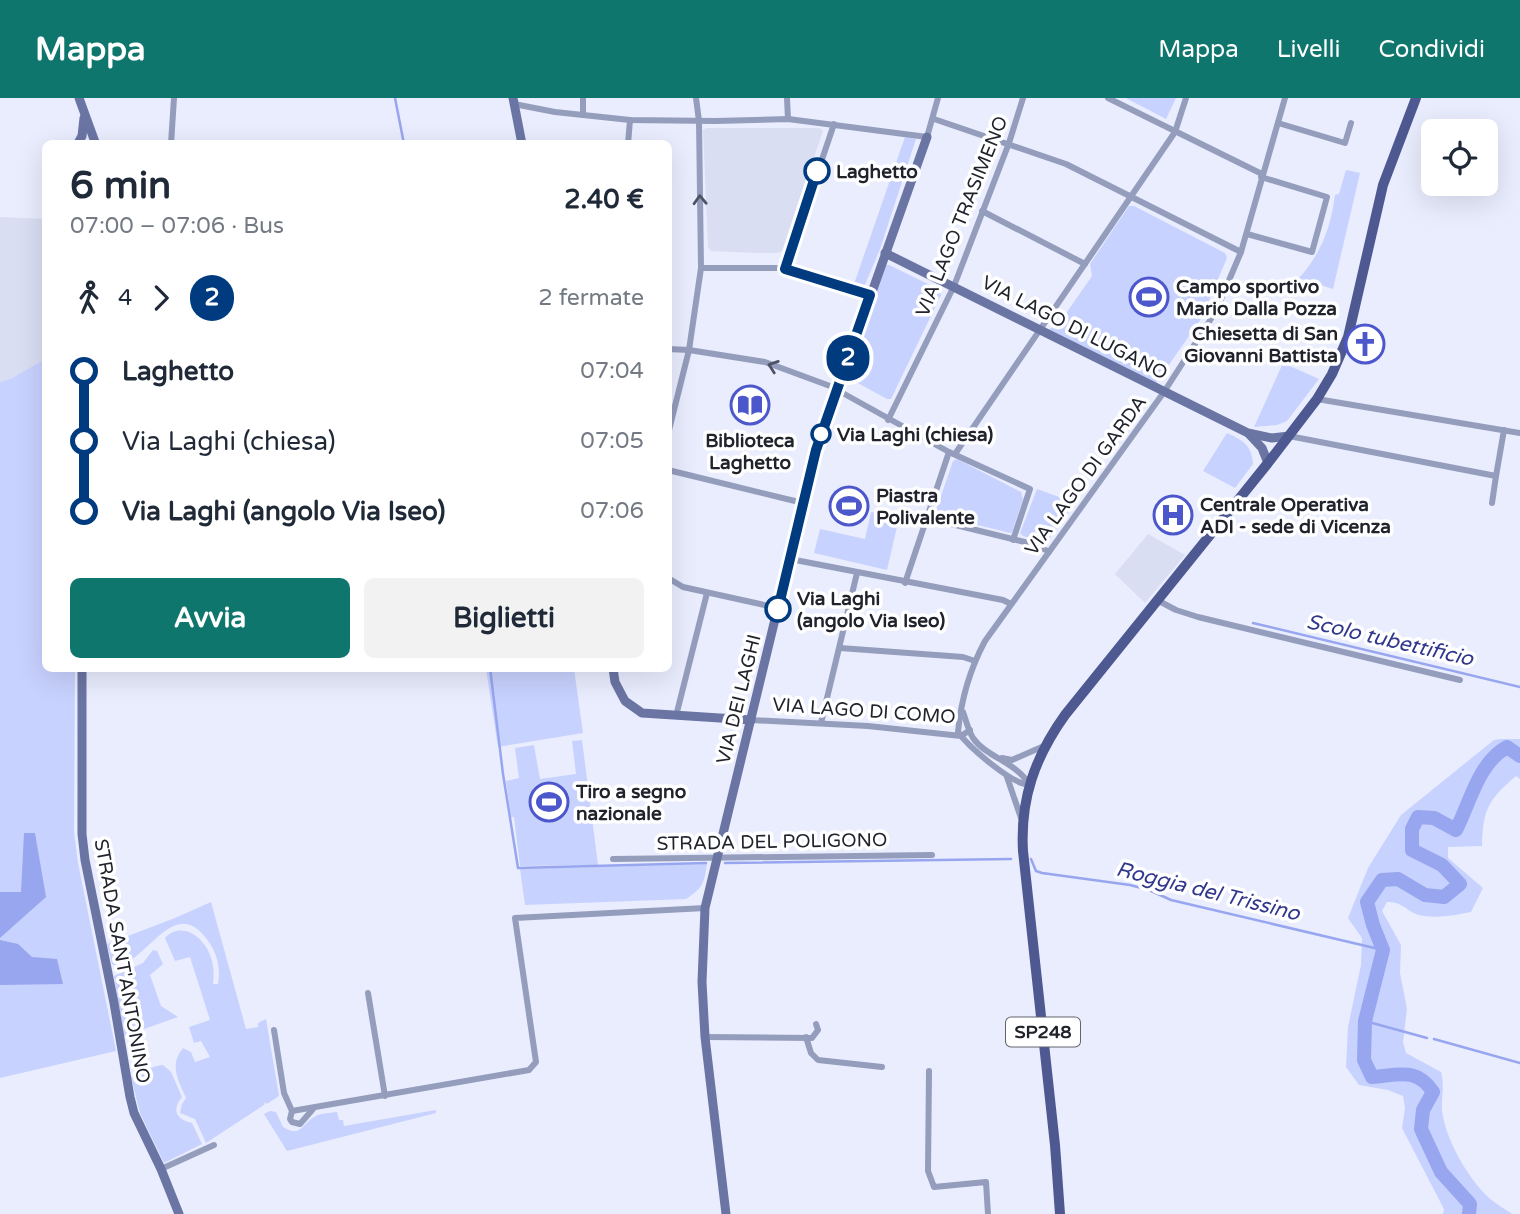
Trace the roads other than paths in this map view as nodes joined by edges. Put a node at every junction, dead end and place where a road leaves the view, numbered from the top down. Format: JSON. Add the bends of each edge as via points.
{"nodes":[{"id":1,"x":79,"y":98,"type":"edge"},
{"id":2,"x":174,"y":98,"type":"edge"},
{"id":3,"x":583,"y":98,"type":"edge"},
{"id":4,"x":696,"y":98,"type":"edge"},
{"id":5,"x":787,"y":98,"type":"edge"},
{"id":6,"x":939,"y":98,"type":"edge"},
{"id":7,"x":1023,"y":98,"type":"edge"},
{"id":8,"x":1108,"y":98,"type":"edge"},
{"id":9,"x":1186,"y":98,"type":"edge"},
{"id":10,"x":1285,"y":98,"type":"edge"},
{"id":11,"x":1416,"y":98,"type":"edge"},
{"id":12,"x":514,"y":101,"type":"edge"},
{"id":13,"x":84,"y":113,"type":"junction"},
{"id":14,"x":583,"y":115,"type":"junction"},
{"id":15,"x":788,"y":119,"type":"junction"},
{"id":16,"x":934,"y":119,"type":"junction"},
{"id":17,"x":631,"y":120,"type":"junction"},
{"id":18,"x":699,"y":121,"type":"junction"},
{"id":19,"x":1278,"y":123,"type":"junction"},
{"id":20,"x":1351,"y":123,"type":"dead end"},
{"id":21,"x":834,"y":124,"type":"junction"},
{"id":22,"x":1174,"y":132,"type":"junction"},
{"id":23,"x":927,"y":137,"type":"junction"},
{"id":24,"x":78,"y":140,"type":"edge"},
{"id":25,"x":95,"y":140,"type":"edge"},
{"id":26,"x":171,"y":140,"type":"edge"},
{"id":27,"x":521,"y":140,"type":"edge"},
{"id":28,"x":628,"y":140,"type":"edge"},
{"id":29,"x":1009,"y":143,"type":"junction"},
{"id":30,"x":1262,"y":176,"type":"junction"},
{"id":31,"x":1132,"y":195,"type":"junction"},
{"id":32,"x":982,"y":211,"type":"junction"},
{"id":33,"x":1247,"y":234,"type":"junction"},
{"id":34,"x":1241,"y":252,"type":"junction"},
{"id":35,"x":885,"y":253,"type":"junction"},
{"id":36,"x":1085,"y":264,"type":"junction"},
{"id":37,"x":701,"y":268,"type":"junction"},
{"id":38,"x":781,"y":269,"type":"junction"},
{"id":39,"x":954,"y":286,"type":"junction"},
{"id":40,"x":870,"y":295,"type":"junction"},
{"id":41,"x":1041,"y":330,"type":"junction"},
{"id":42,"x":672,"y":349,"type":"edge"},
{"id":43,"x":689,"y":350,"type":"junction"},
{"id":44,"x":836,"y":390,"type":"junction"},
{"id":45,"x":1164,"y":392,"type":"junction"},
{"id":46,"x":1317,"y":399,"type":"junction"},
{"id":47,"x":672,"y":418,"type":"edge"},
{"id":48,"x":888,"y":420,"type":"junction"},
{"id":49,"x":1504,"y":430,"type":"junction"},
{"id":50,"x":1248,"y":433,"type":"junction"},
{"id":51,"x":1520,"y":433,"type":"edge"},
{"id":52,"x":1289,"y":436,"type":"junction"},
{"id":53,"x":952,"y":453,"type":"junction"},
{"id":54,"x":1268,"y":463,"type":"junction"},
{"id":55,"x":672,"y":471,"type":"edge"},
{"id":56,"x":1496,"y":476,"type":"junction"},
{"id":57,"x":803,"y":503,"type":"junction"},
{"id":58,"x":1492,"y":503,"type":"dead end"},
{"id":59,"x":927,"y":518,"type":"junction"},
{"id":60,"x":1013,"y":540,"type":"junction"},
{"id":61,"x":1049,"y":552,"type":"junction"},
{"id":62,"x":790,"y":559,"type":"junction"},
{"id":63,"x":858,"y":573,"type":"junction"},
{"id":64,"x":672,"y":580,"type":"edge"},
{"id":65,"x":905,"y":583,"type":"junction"},
{"id":66,"x":707,"y":593,"type":"junction"},
{"id":67,"x":1157,"y":600,"type":"junction"},
{"id":68,"x":1011,"y":604,"type":"junction"},
{"id":69,"x":778,"y":608,"type":"junction"},
{"id":70,"x":840,"y":648,"type":"junction"},
{"id":71,"x":975,"y":661,"type":"junction"},
{"id":72,"x":82,"y":672,"type":"edge"},
{"id":73,"x":614,"y":672,"type":"edge"},
{"id":74,"x":1460,"y":680,"type":"dead end"},
{"id":75,"x":962,"y":710,"type":"junction"},
{"id":76,"x":676,"y":716,"type":"junction"},
{"id":77,"x":751,"y":720,"type":"junction"},
{"id":78,"x":821,"y":723,"type":"junction"},
{"id":79,"x":970,"y":730,"type":"junction"},
{"id":80,"x":961,"y":736,"type":"junction"},
{"id":81,"x":1045,"y":746,"type":"junction"},
{"id":82,"x":1000,"y":758,"type":"junction"},
{"id":83,"x":1007,"y":777,"type":"junction"},
{"id":84,"x":1029,"y":784,"type":"junction"},
{"id":85,"x":1022,"y":822,"type":"junction"},
{"id":86,"x":932,"y":855,"type":"dead end"},
{"id":87,"x":717,"y":858,"type":"junction"},
{"id":88,"x":613,"y":859,"type":"dead end"},
{"id":89,"x":705,"y":908,"type":"junction"},
{"id":90,"x":368,"y":993,"type":"dead end"},
{"id":91,"x":816,"y":1024,"type":"dead end"},
{"id":92,"x":274,"y":1030,"type":"dead end"},
{"id":93,"x":705,"y":1037,"type":"junction"},
{"id":94,"x":806,"y":1037,"type":"junction"},
{"id":95,"x":882,"y":1067,"type":"dead end"},
{"id":96,"x":929,"y":1071,"type":"dead end"},
{"id":97,"x":385,"y":1096,"type":"junction"},
{"id":98,"x":313,"y":1109,"type":"junction"},
{"id":99,"x":292,"y":1111,"type":"junction"},
{"id":100,"x":214,"y":1145,"type":"dead end"},
{"id":101,"x":161,"y":1169,"type":"junction"},
{"id":102,"x":179,"y":1214,"type":"edge"},
{"id":103,"x":726,"y":1214,"type":"edge"},
{"id":104,"x":988,"y":1214,"type":"edge"},
{"id":105,"x":1060,"y":1214,"type":"edge"}],
"edges":[{"from":1,"to":13,"type":"street"},
{"from":2,"to":26,"type":"street"},
{"from":3,"to":14,"type":"street"},
{"from":4,"to":18,"type":"street"},
{"from":5,"to":15,"type":"street"},
{"from":6,"to":16,"type":"street","name":"VIA DEI LAGHI"},
{"from":7,"to":29,"type":"street","name":"VIA LAGO TRASIMENO"},
{"from":8,"to":22,"type":"street"},
{"from":9,"to":22,"type":"street"},
{"from":10,"to":19,"type":"street","name":"VIA LAGO DI GARDA"},
{"from":11,"to":46,"type":"main road","number":"SP248","via":[[1383,185],[1344,352]]},
{"from":12,"to":14,"type":"street"},
{"from":12,"to":27,"type":"street"},
{"from":13,"to":24,"type":"street"},
{"from":13,"to":25,"type":"street"},
{"from":14,"to":17,"type":"street"},
{"from":15,"to":18,"type":"street"},
{"from":15,"to":21,"type":"street"},
{"from":16,"to":23,"type":"street","name":"VIA DEI LAGHI"},
{"from":16,"to":29,"type":"street"},
{"from":17,"to":18,"type":"street"},
{"from":17,"to":28,"type":"street"},
{"from":37,"to":18,"type":"street","one_way":true},
{"from":19,"to":20,"type":"street","via":[[1345,143]]},
{"from":19,"to":30,"type":"street","name":"VIA LAGO DI GARDA"},
{"from":21,"to":23,"type":"street"},
{"from":21,"to":38,"type":"street"},
{"from":22,"to":30,"type":"street"},
{"from":22,"to":31,"type":"street"},
{"from":23,"to":35,"type":"street","name":"VIA DEI LAGHI"},
{"from":29,"to":31,"type":"street"},
{"from":29,"to":32,"type":"street","name":"VIA LAGO TRASIMENO"},
{"from":30,"to":33,"type":"street","name":"VIA LAGO DI GARDA"},
{"from":30,"to":33,"type":"street","via":[[1327,197],[1312,252]]},
{"from":31,"to":34,"type":"street"},
{"from":31,"to":36,"type":"street"},
{"from":32,"to":36,"type":"street"},
{"from":32,"to":39,"type":"street","name":"VIA LAGO TRASIMENO"},
{"from":33,"to":34,"type":"street","name":"VIA LAGO DI GARDA"},
{"from":34,"to":45,"type":"street","name":"VIA LAGO DI GARDA","via":[[1216,311]]},
{"from":35,"to":39,"type":"street","name":"VIA LAGO DI LUGANO"},
{"from":35,"to":40,"type":"street","name":"VIA DEI LAGHI"},
{"from":36,"to":41,"type":"street"},
{"from":37,"to":38,"type":"street"},
{"from":37,"to":43,"type":"street"},
{"from":38,"to":40,"type":"street"},
{"from":39,"to":41,"type":"street","name":"VIA LAGO DI LUGANO"},
{"from":39,"to":48,"type":"street","name":"VIA LAGO TRASIMENO"},
{"from":40,"to":44,"type":"street","name":"VIA DEI LAGHI"},
{"from":41,"to":45,"type":"street","name":"VIA LAGO DI LUGANO"},
{"from":41,"to":53,"type":"street"},
{"from":42,"to":43,"type":"street"},
{"from":44,"to":43,"type":"street","one_way":true,"via":[[765,362]]},
{"from":43,"to":47,"type":"street"},
{"from":44,"to":48,"type":"street"},
{"from":44,"to":57,"type":"street","name":"VIA DEI LAGHI"},
{"from":45,"to":50,"type":"street","name":"VIA LAGO DI LUGANO"},
{"from":45,"to":61,"type":"street","name":"VIA LAGO DI GARDA"},
{"from":46,"to":49,"type":"street"},
{"from":46,"to":52,"type":"main road","number":"SP248"},
{"from":48,"to":53,"type":"street"},
{"from":49,"to":51,"type":"street"},
{"from":49,"to":56,"type":"street"},
{"from":50,"to":52,"type":"street","name":"VIA LAGO DI LUGANO"},
{"from":50,"to":54,"type":"street","name":"VIA LAGO DI LUGANO"},
{"from":52,"to":54,"type":"main road","number":"SP248"},
{"from":52,"to":56,"type":"street"},
{"from":53,"to":59,"type":"street"},
{"from":53,"to":60,"type":"street","via":[[1030,489]]},
{"from":54,"to":67,"type":"main road","number":"SP248"},
{"from":55,"to":57,"type":"street"},
{"from":56,"to":58,"type":"street"},
{"from":57,"to":62,"type":"street","name":"VIA DEI LAGHI"},
{"from":59,"to":60,"type":"street"},
{"from":59,"to":65,"type":"street"},
{"from":60,"to":61,"type":"street"},
{"from":61,"to":68,"type":"street","name":"VIA LAGO DI GARDA"},
{"from":62,"to":63,"type":"street"},
{"from":62,"to":69,"type":"street","name":"VIA DEI LAGHI"},
{"from":63,"to":65,"type":"street"},
{"from":63,"to":70,"type":"street"},
{"from":64,"to":66,"type":"street"},
{"from":65,"to":68,"type":"street"},
{"from":66,"to":69,"type":"street"},
{"from":66,"to":76,"type":"street"},
{"from":67,"to":74,"type":"street","via":[[1198,617]]},
{"from":67,"to":81,"type":"main road","number":"SP248"},
{"from":68,"to":71,"type":"street","name":"VIA LAGO DI GARDA"},
{"from":69,"to":77,"type":"street","name":"VIA DEI LAGHI"},
{"from":70,"to":71,"type":"street"},
{"from":70,"to":78,"type":"street"},
{"from":71,"to":75,"type":"street","name":"VIA LAGO DI GARDA"},
{"from":72,"to":101,"type":"street","name":"STRADA SANT'ANTONINO","via":[[85,860],[134,1114]]},
{"from":73,"to":76,"type":"street","name":"VIA LAGO DI COMO","via":[[625,701],[642,713]]},
{"from":75,"to":79,"type":"street"},
{"from":75,"to":80,"type":"street","name":"VIA LAGO DI GARDA"},
{"from":76,"to":77,"type":"street","name":"VIA LAGO DI COMO"},
{"from":77,"to":78,"type":"street","name":"VIA LAGO DI COMO"},
{"from":77,"to":87,"type":"street","name":"VIA DEI LAGHI"},
{"from":78,"to":80,"type":"street","name":"VIA LAGO DI COMO"},
{"from":79,"to":80,"type":"street","name":"VIA LAGO DI COMO"},
{"from":79,"to":82,"type":"street","via":[[979,745]]},
{"from":80,"to":83,"type":"street"},
{"from":81,"to":82,"type":"street","via":[[1012,760]]},
{"from":81,"to":84,"type":"main road","number":"SP248"},
{"from":82,"to":84,"type":"street"},
{"from":83,"to":84,"type":"street"},
{"from":83,"to":85,"type":"street"},
{"from":84,"to":85,"type":"main road","number":"SP248"},
{"from":85,"to":105,"type":"main road","number":"SP248"},
{"from":86,"to":87,"type":"street","name":"STRADA DEL POLIGONO"},
{"from":87,"to":88,"type":"street","name":"STRADA DEL POLIGONO"},
{"from":87,"to":89,"type":"street","name":"VIA DEI LAGHI"},
{"from":89,"to":93,"type":"street","name":"VIA DEI LAGHI"},
{"from":89,"to":97,"type":"street","via":[[515,918],[536,1062],[529,1070]]},
{"from":90,"to":97,"type":"street"},
{"from":91,"to":94,"type":"street","via":[[816,1034]]},
{"from":92,"to":99,"type":"street","via":[[284,1093]]},
{"from":93,"to":94,"type":"street"},
{"from":93,"to":103,"type":"street","name":"VIA DEI LAGHI"},
{"from":94,"to":95,"type":"street","via":[[818,1060]]},
{"from":96,"to":104,"type":"street","via":[[931,1184],[986,1182]]},
{"from":97,"to":98,"type":"street"},
{"from":98,"to":99,"type":"street"},
{"from":98,"to":99,"type":"street","via":[[300,1124],[292,1122]]},
{"from":100,"to":101,"type":"street"},
{"from":101,"to":102,"type":"street","name":"STRADA SANT'ANTONINO"}]}
